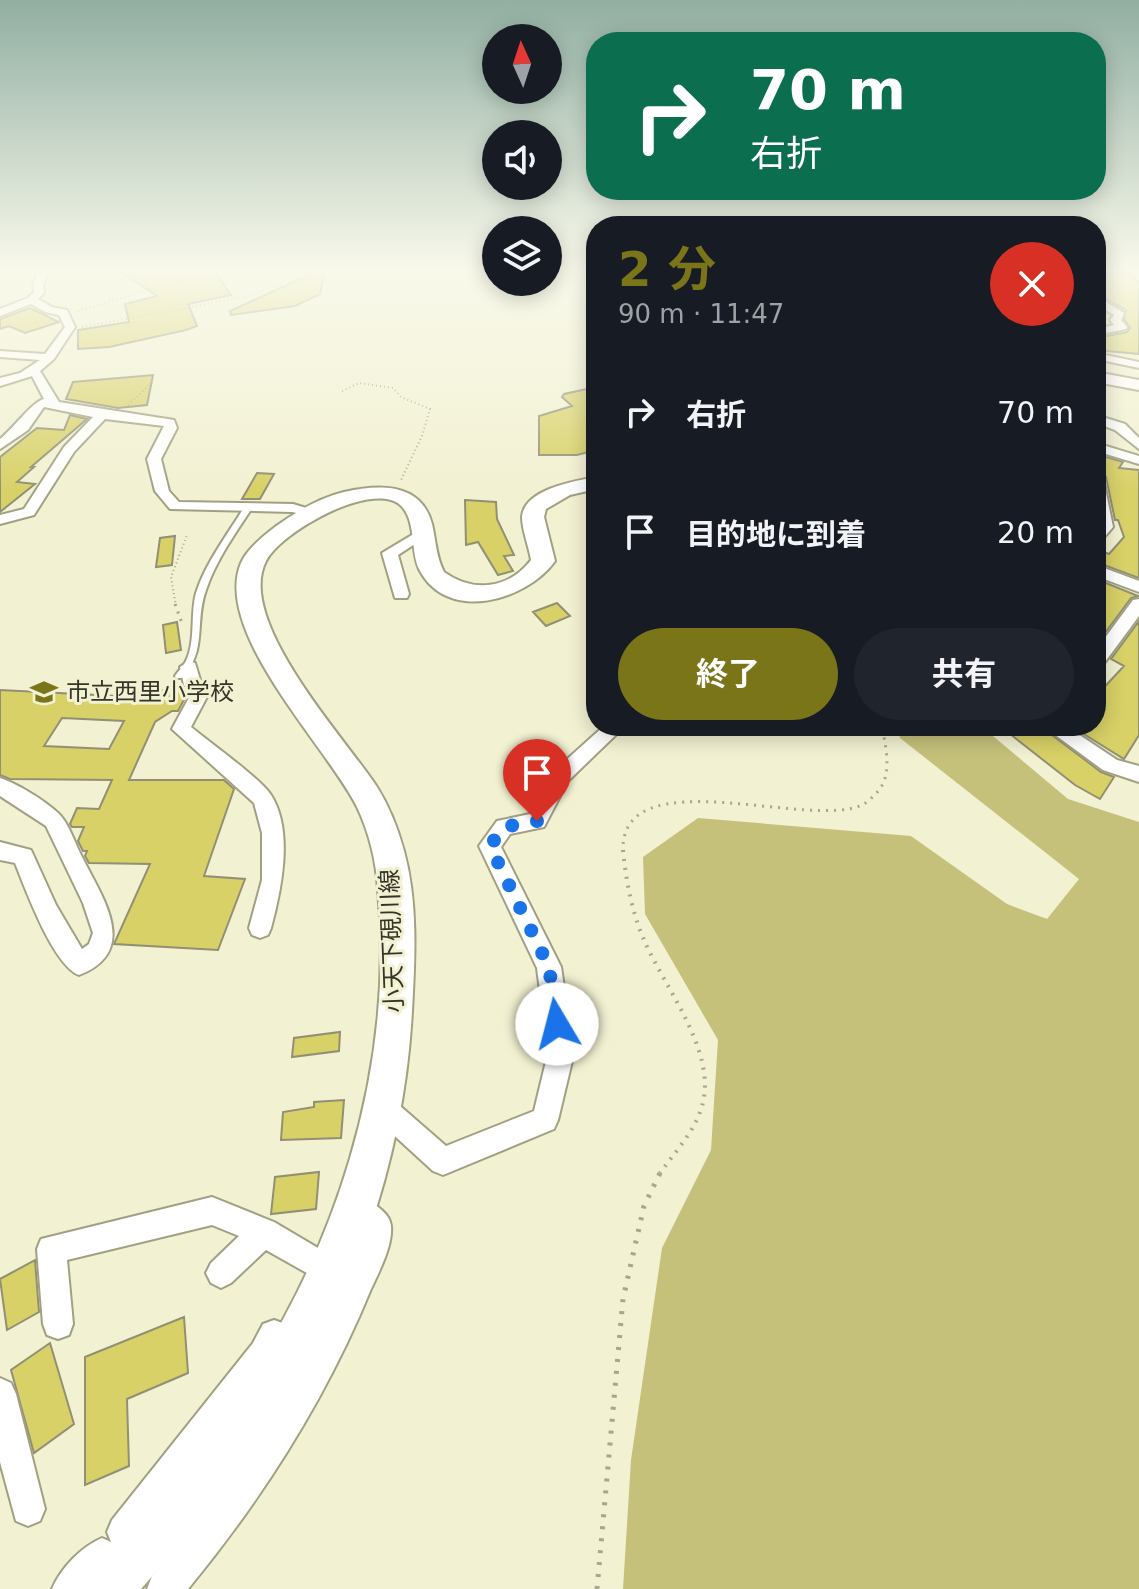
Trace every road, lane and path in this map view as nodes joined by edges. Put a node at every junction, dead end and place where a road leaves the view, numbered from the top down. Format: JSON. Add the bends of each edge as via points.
{"nodes":[{"id":1,"x":59,"y":343,"type":"edge"},
{"id":2,"x":0,"y":354,"type":"edge"},
{"id":3,"x":48,"y":358,"type":"junction"},
{"id":4,"x":1106,"y":358,"type":"edge"},
{"id":5,"x":1139,"y":365,"type":"edge"},
{"id":6,"x":35,"y":372,"type":"junction"},
{"id":7,"x":1106,"y":379,"type":"edge"},
{"id":8,"x":0,"y":382,"type":"edge"},
{"id":9,"x":153,"y":382,"type":"dead end"},
{"id":10,"x":1139,"y":385,"type":"edge"},
{"id":11,"x":342,"y":391,"type":"dead end"},
{"id":12,"x":51,"y":401,"type":"junction"},
{"id":13,"x":107,"y":416,"type":"junction"},
{"id":14,"x":1106,"y":422,"type":"edge"},
{"id":15,"x":0,"y":445,"type":"edge"},
{"id":16,"x":1106,"y":448,"type":"edge"},
{"id":17,"x":1137,"y":453,"type":"edge"},
{"id":18,"x":586,"y":485,"type":"edge"},
{"id":19,"x":394,"y":494,"type":"junction"},
{"id":20,"x":248,"y":508,"type":"junction"},
{"id":21,"x":311,"y":514,"type":"junction"},
{"id":22,"x":0,"y":520,"type":"edge"},
{"id":23,"x":422,"y":533,"type":"junction"},
{"id":24,"x":187,"y":535,"type":"dead end"},
{"id":25,"x":1106,"y":574,"type":"edge"},
{"id":26,"x":1139,"y":587,"type":"edge"},
{"id":27,"x":401,"y":594,"type":"dead end"},
{"id":28,"x":1139,"y":604,"type":"edge"},
{"id":29,"x":1106,"y":649,"type":"edge"},
{"id":30,"x":188,"y":665,"type":"junction"},
{"id":31,"x":605,"y":736,"type":"edge"},
{"id":32,"x":883,"y":736,"type":"edge"},
{"id":33,"x":1067,"y":736,"type":"edge"},
{"id":34,"x":1138,"y":773,"type":"edge"},
{"id":35,"x":0,"y":786,"type":"edge"},
{"id":36,"x":0,"y":851,"type":"edge"},
{"id":37,"x":260,"y":928,"type":"dead end"},
{"id":38,"x":383,"y":1108,"type":"junction"},
{"id":39,"x":356,"y":1209,"type":"junction"},
{"id":40,"x":264,"y":1232,"type":"junction"},
{"id":41,"x":323,"y":1267,"type":"junction"},
{"id":42,"x":221,"y":1273,"type":"dead end"},
{"id":43,"x":58,"y":1324,"type":"dead end"},
{"id":44,"x":0,"y":1394,"type":"edge"},
{"id":45,"x":28,"y":1509,"type":"dead end"},
{"id":46,"x":70,"y":1589,"type":"edge"},
{"id":47,"x":105,"y":1589,"type":"edge"},
{"id":48,"x":165,"y":1589,"type":"edge"},
{"id":49,"x":597,"y":1589,"type":"edge"}],
"edges":[{"from":1,"to":3,"type":"street"},
{"from":2,"to":3,"type":"street"},
{"from":3,"to":6,"type":"street"},
{"from":4,"to":5,"type":"street"},
{"from":6,"to":8,"type":"street"},
{"from":6,"to":12,"type":"street"},
{"from":7,"to":10,"type":"main road"},
{"from":9,"to":13,"type":"path"},
{"from":11,"to":19,"type":"path","via":[[359,383],[393,388],[430,409]]},
{"from":12,"to":13,"type":"street"},
{"from":12,"to":15,"type":"street","via":[[40,404]]},
{"from":13,"to":20,"type":"street","via":[[170,423],[154,459],[166,501],[183,507]]},
{"from":13,"to":22,"type":"street","via":[[69,450],[29,512]]},
{"from":14,"to":17,"type":"street","via":[[1120,427]]},
{"from":16,"to":17,"type":"street"},
{"from":18,"to":23,"type":"main road","via":[[563,490],[536,506],[533,517],[543,561],[536,574],[499,592],[452,588],[437,579]]},
{"from":19,"to":21,"type":"main road","name":"小天下硯川線","via":[[345,496]]},
{"from":19,"to":23,"type":"main road","via":[[414,508]]},
{"from":20,"to":21,"type":"street","via":[[293,508]]},
{"from":20,"to":30,"type":"lane","via":[[202,588]]},
{"from":21,"to":38,"type":"main road","name":"小天下硯川線","via":[[252,563],[248,593],[273,660],[367,795],[384,835],[395,883],[397,940],[395,1034]]},
{"from":23,"to":27,"type":"street","via":[[390,553]]},
{"from":24,"to":30,"type":"path","via":[[171,577]]},
{"from":25,"to":26,"type":"street"},
{"from":28,"to":29,"type":"street"},
{"from":30,"to":37,"type":"street","via":[[200,693],[181,729],[263,799],[272,833],[273,880]]},
{"from":31,"to":38,"type":"street","via":[[561,776],[537,821],[504,827],[490,846],[549,967],[561,1053],[545,1120],[443,1161]]},
{"from":32,"to":49,"type":"path","via":[[882,786],[863,807],[809,811],[686,802],[648,810],[626,829],[621,845],[636,922],[678,1001],[705,1089],[701,1110],[651,1188],[630,1267],[617,1351]]},
{"from":33,"to":34,"type":"street","via":[[1110,765]]},
{"from":35,"to":36,"type":"street","via":[[53,820],[94,903],[104,933],[98,951],[79,964],[45,909],[23,856]]},
{"from":38,"to":39,"type":"main road","name":"小天下硯川線"},
{"from":39,"to":41,"type":"main road","name":"小天下硯川線"},
{"from":39,"to":48,"type":"street","via":[[377,1225],[372,1255],[329,1350],[280,1436]]},
{"from":40,"to":41,"type":"street"},
{"from":40,"to":42,"type":"street"},
{"from":40,"to":43,"type":"street","via":[[212,1211],[51,1249]]},
{"from":41,"to":46,"type":"street","via":[[264,1354],[115,1544]]},
{"from":41,"to":47,"type":"main road","name":"小天下硯川線","via":[[317,1304],[276,1375],[209,1471]]},
{"from":44,"to":45,"type":"street"}]}
